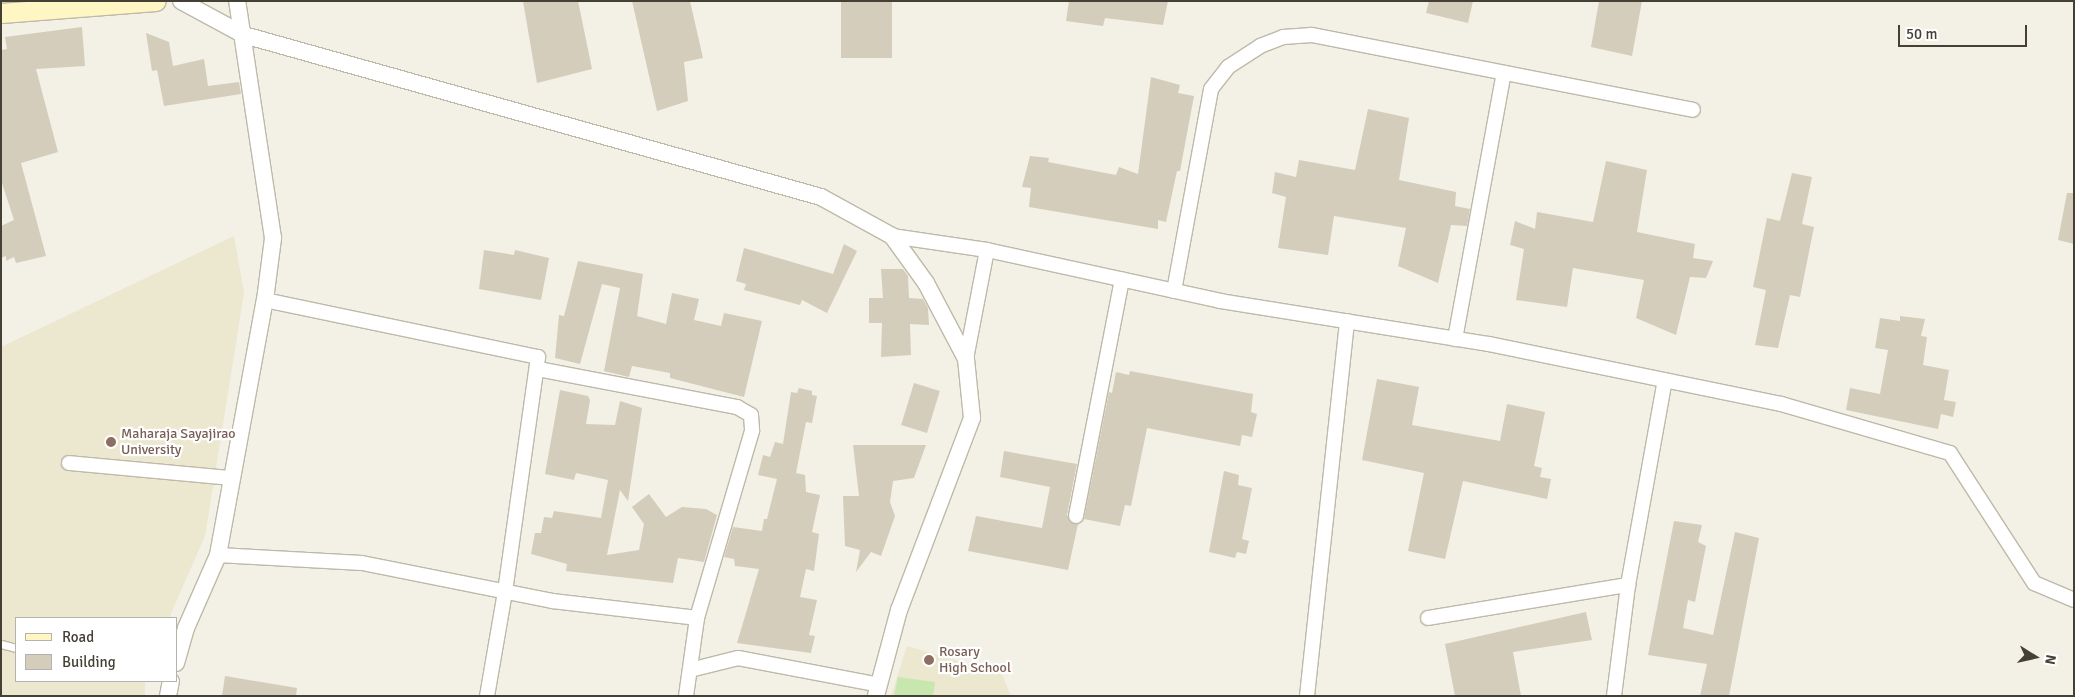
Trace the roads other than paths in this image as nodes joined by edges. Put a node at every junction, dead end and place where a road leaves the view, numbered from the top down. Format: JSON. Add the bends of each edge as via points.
{"nodes":[{"id":1,"x":156,"y":1,"type":"edge"},
{"id":2,"x":181,"y":1,"type":"edge"},
{"id":3,"x":237,"y":1,"type":"edge"},
{"id":4,"x":1,"y":14,"type":"edge"},
{"id":5,"x":244,"y":36,"type":"junction"},
{"id":6,"x":1504,"y":73,"type":"junction"},
{"id":7,"x":1693,"y":110,"type":"dead end"},
{"id":8,"x":892,"y":236,"type":"junction"},
{"id":9,"x":987,"y":250,"type":"junction"},
{"id":10,"x":1122,"y":279,"type":"junction"},
{"id":11,"x":1174,"y":290,"type":"junction"},
{"id":12,"x":265,"y":300,"type":"junction"},
{"id":13,"x":1347,"y":321,"type":"junction"},
{"id":14,"x":1454,"y":339,"type":"junction"},
{"id":15,"x":966,"y":359,"type":"junction"},
{"id":16,"x":538,"y":369,"type":"junction"},
{"id":17,"x":1665,"y":380,"type":"junction"},
{"id":18,"x":69,"y":463,"type":"dead end"},
{"id":19,"x":230,"y":478,"type":"junction"},
{"id":20,"x":1076,"y":516,"type":"dead end"},
{"id":21,"x":218,"y":555,"type":"junction"},
{"id":22,"x":1628,"y":585,"type":"junction"},
{"id":23,"x":505,"y":592,"type":"junction"},
{"id":24,"x":2074,"y":600,"type":"edge"},
{"id":25,"x":697,"y":618,"type":"junction"},
{"id":26,"x":1428,"y":618,"type":"dead end"},
{"id":27,"x":1,"y":644,"type":"edge"},
{"id":28,"x":15,"y":648,"type":"edge"},
{"id":29,"x":178,"y":657,"type":"edge"},
{"id":30,"x":690,"y":670,"type":"junction"},
{"id":31,"x":171,"y":682,"type":"edge"},
{"id":32,"x":878,"y":690,"type":"edge"},
{"id":33,"x":168,"y":696,"type":"edge"},
{"id":34,"x":487,"y":696,"type":"edge"},
{"id":35,"x":686,"y":696,"type":"edge"},
{"id":36,"x":1307,"y":696,"type":"edge"},
{"id":37,"x":1614,"y":696,"type":"edge"}],
"edges":[{"from":1,"to":4,"type":"main road"},
{"from":2,"to":5,"type":"street"},
{"from":3,"to":5,"type":"street"},
{"from":5,"to":8,"type":"street","via":[[439,88],[570,129],[765,179],[821,197]]},
{"from":5,"to":12,"type":"street","via":[[273,238]]},
{"from":6,"to":7,"type":"street"},
{"from":6,"to":11,"type":"street","via":[[1312,35],[1283,37],[1228,67],[1211,89],[1204,115]]},
{"from":6,"to":14,"type":"street"},
{"from":8,"to":9,"type":"street"},
{"from":8,"to":15,"type":"street","via":[[926,283]]},
{"from":9,"to":10,"type":"street"},
{"from":9,"to":15,"type":"street"},
{"from":10,"to":11,"type":"street"},
{"from":10,"to":20,"type":"street"},
{"from":11,"to":13,"type":"street"},
{"from":12,"to":16,"type":"street","via":[[538,357]]},
{"from":12,"to":19,"type":"street"},
{"from":13,"to":14,"type":"street"},
{"from":13,"to":36,"type":"street"},
{"from":14,"to":17,"type":"street"},
{"from":15,"to":32,"type":"street","via":[[972,418],[899,610]]},
{"from":16,"to":23,"type":"street"},
{"from":16,"to":25,"type":"street","via":[[737,407],[752,415],[752,431]]},
{"from":17,"to":22,"type":"street"},
{"from":17,"to":24,"type":"street","via":[[1781,404],[1950,453],[2034,583]]},
{"from":18,"to":19,"type":"street"},
{"from":19,"to":21,"type":"street"},
{"from":21,"to":23,"type":"street","via":[[362,562]]},
{"from":21,"to":29,"type":"street","via":[[186,628]]},
{"from":22,"to":26,"type":"street"},
{"from":22,"to":37,"type":"street"},
{"from":23,"to":25,"type":"street"},
{"from":23,"to":34,"type":"street"},
{"from":25,"to":30,"type":"street"},
{"from":27,"to":28,"type":"lane"},
{"from":30,"to":32,"type":"street","via":[[738,658]]},
{"from":30,"to":35,"type":"street"},
{"from":31,"to":33,"type":"street"}]}
